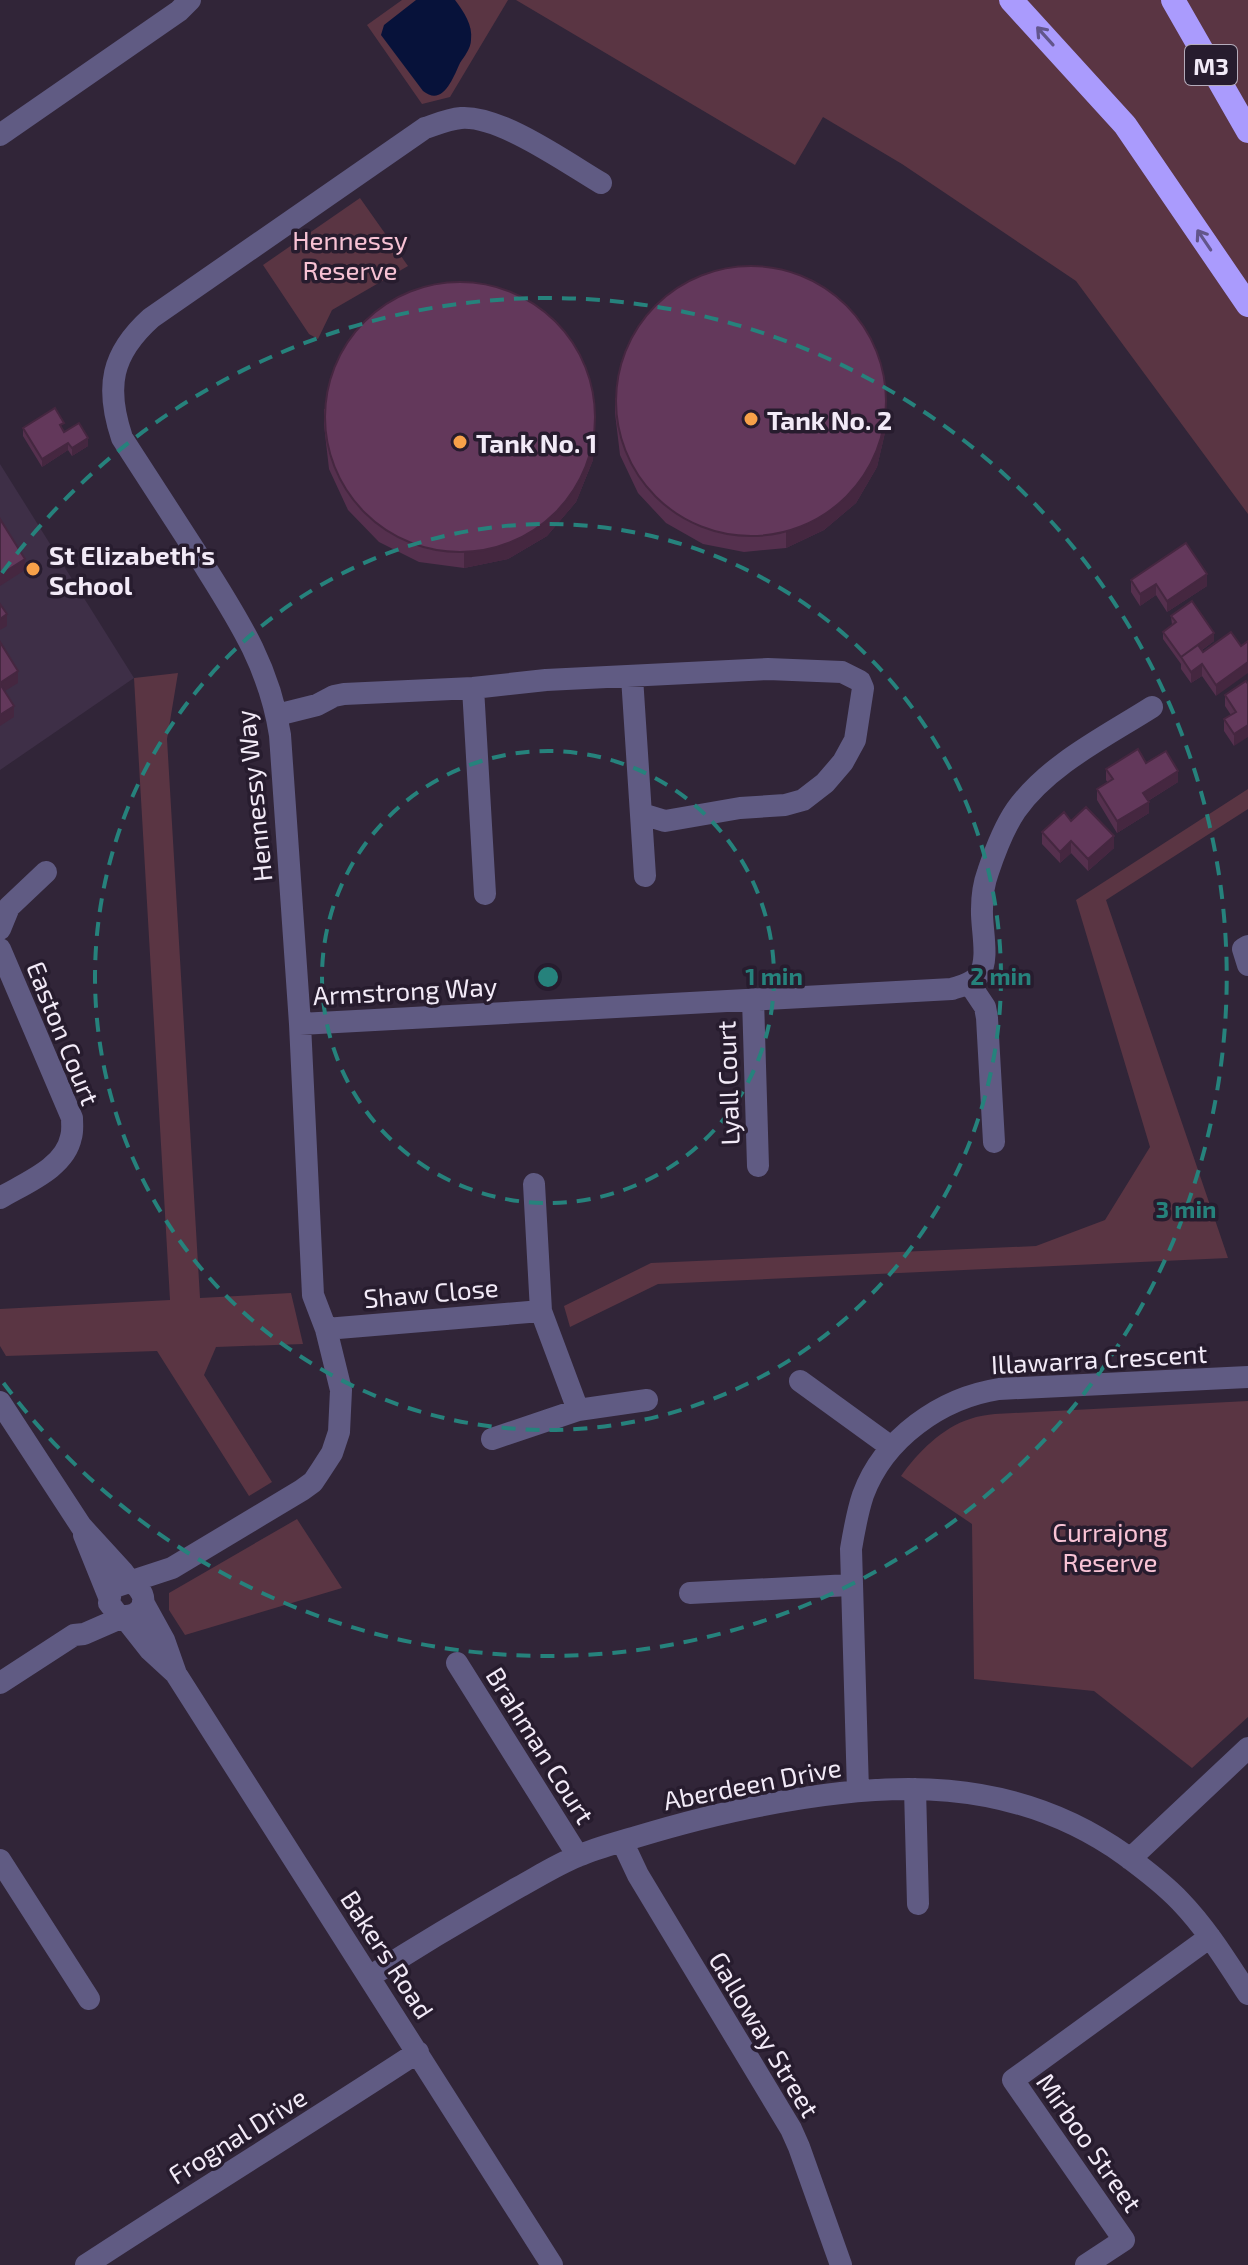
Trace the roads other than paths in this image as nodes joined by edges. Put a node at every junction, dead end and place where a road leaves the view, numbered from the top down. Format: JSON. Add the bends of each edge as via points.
{"nodes":[{"id":1,"x":190,"y":0,"type":"edge"},
{"id":2,"x":1011,"y":0,"type":"edge"},
{"id":3,"x":1173,"y":0,"type":"edge"},
{"id":4,"x":1248,"y":131,"type":"edge"},
{"id":5,"x":0,"y":135,"type":"edge"},
{"id":6,"x":601,"y":183,"type":"dead end"},
{"id":7,"x":1248,"y":305,"type":"edge"},
{"id":8,"x":632,"y":677,"type":"junction"},
{"id":9,"x":473,"y":688,"type":"junction"},
{"id":10,"x":1152,"y":707,"type":"dead end"},
{"id":11,"x":275,"y":709,"type":"junction"},
{"id":12,"x":642,"y":814,"type":"junction"},
{"id":13,"x":46,"y":872,"type":"dead end"},
{"id":14,"x":645,"y":876,"type":"dead end"},
{"id":15,"x":485,"y":894,"type":"dead end"},
{"id":16,"x":0,"y":929,"type":"edge"},
{"id":17,"x":1248,"y":946,"type":"edge"},
{"id":18,"x":0,"y":949,"type":"edge"},
{"id":19,"x":1248,"y":965,"type":"edge"},
{"id":20,"x":969,"y":983,"type":"junction"},
{"id":21,"x":753,"y":999,"type":"junction"},
{"id":22,"x":300,"y":1024,"type":"junction"},
{"id":23,"x":994,"y":1142,"type":"dead end"},
{"id":24,"x":758,"y":1166,"type":"dead end"},
{"id":25,"x":534,"y":1184,"type":"dead end"},
{"id":26,"x":0,"y":1198,"type":"edge"},
{"id":27,"x":541,"y":1311,"type":"junction"},
{"id":28,"x":326,"y":1329,"type":"junction"},
{"id":29,"x":1248,"y":1377,"type":"edge"},
{"id":30,"x":800,"y":1381,"type":"dead end"},
{"id":31,"x":647,"y":1400,"type":"dead end"},
{"id":32,"x":0,"y":1402,"type":"edge"},
{"id":33,"x":578,"y":1410,"type":"junction"},
{"id":34,"x":492,"y":1439,"type":"dead end"},
{"id":35,"x":891,"y":1447,"type":"junction"},
{"id":36,"x":81,"y":1526,"type":"junction"},
{"id":37,"x":850,"y":1585,"type":"junction"},
{"id":38,"x":137,"y":1592,"type":"junction"},
{"id":39,"x":690,"y":1593,"type":"dead end"},
{"id":40,"x":109,"y":1597,"type":"junction"},
{"id":41,"x":123,"y":1617,"type":"junction"},
{"id":42,"x":74,"y":1635,"type":"junction"},
{"id":43,"x":457,"y":1663,"type":"dead end"},
{"id":44,"x":176,"y":1674,"type":"junction"},
{"id":45,"x":0,"y":1683,"type":"edge"},
{"id":46,"x":1248,"y":1748,"type":"edge"},
{"id":47,"x":915,"y":1789,"type":"junction"},
{"id":48,"x":858,"y":1791,"type":"junction"},
{"id":49,"x":622,"y":1841,"type":"junction"},
{"id":50,"x":578,"y":1856,"type":"junction"},
{"id":51,"x":1130,"y":1859,"type":"junction"},
{"id":52,"x":0,"y":1860,"type":"edge"},
{"id":53,"x":918,"y":1904,"type":"dead end"},
{"id":54,"x":1210,"y":1937,"type":"junction"},
{"id":55,"x":369,"y":1977,"type":"junction"},
{"id":56,"x":1248,"y":1994,"type":"edge"},
{"id":57,"x":89,"y":1999,"type":"dead end"},
{"id":58,"x":418,"y":2052,"type":"junction"},
{"id":59,"x":86,"y":2265,"type":"edge"},
{"id":60,"x":552,"y":2265,"type":"edge"},
{"id":61,"x":841,"y":2265,"type":"edge"},
{"id":62,"x":1086,"y":2265,"type":"edge"}],
"edges":[{"from":1,"to":5,"type":"street"},
{"from":7,"to":2,"type":"highway","one_way":true,"via":[[1125,125]]},
{"from":3,"to":4,"type":"highway","number":"M3"},
{"from":6,"to":11,"type":"street","name":"Hennessy Way","via":[[504,127],[464,118],[445,121],[425,128],[151,318],[124,349],[112,386],[122,438],[237,617],[259,659]]},
{"from":8,"to":9,"type":"street"},
{"from":8,"to":12,"type":"street"},
{"from":8,"to":12,"type":"street","via":[[806,669],[842,672],[863,688],[855,740],[825,783],[803,800],[665,821]]},
{"from":9,"to":11,"type":"street","via":[[334,696],[319,692]]},
{"from":9,"to":15,"type":"street"},
{"from":10,"to":20,"type":"street","via":[[1055,769],[1015,812],[986,877],[984,963]]},
{"from":11,"to":22,"type":"street","name":"Hennessy Way"},
{"from":12,"to":14,"type":"street"},
{"from":13,"to":16,"type":"street","via":[[9,907]]},
{"from":17,"to":19,"type":"street","via":[[1243,949]]},
{"from":18,"to":26,"type":"street","name":"Easton Court","via":[[72,1118],[72,1136],[61,1158]]},
{"from":20,"to":21,"type":"street","name":"Armstrong Way","via":[[952,989]]},
{"from":20,"to":23,"type":"street","via":[[985,1007]]},
{"from":21,"to":22,"type":"street","name":"Armstrong Way"},
{"from":21,"to":24,"type":"street","name":"Lyall Court"},
{"from":22,"to":28,"type":"street","name":"Hennessy Way","via":[[313,1295]]},
{"from":25,"to":27,"type":"street"},
{"from":27,"to":28,"type":"street","name":"Shaw Close"},
{"from":27,"to":33,"type":"street"},
{"from":28,"to":38,"type":"street","name":"Hennessy Way","via":[[341,1390],[339,1432],[313,1482]]},
{"from":29,"to":35,"type":"street","name":"Illawarra Crescent","via":[[980,1392],[930,1416]]},
{"from":30,"to":35,"type":"street"},
{"from":31,"to":33,"type":"street"},
{"from":32,"to":36,"type":"street","name":"Bakers Road"},
{"from":33,"to":34,"type":"street"},
{"from":35,"to":37,"type":"street","name":"Illawarra Crescent","via":[[864,1493],[855,1521]]},
{"from":36,"to":38,"type":"street","name":"Bakers Road"},
{"from":36,"to":40,"type":"street","name":"Bakers Road"},
{"from":37,"to":39,"type":"street"},
{"from":37,"to":48,"type":"street","name":"Illawarra Crescent"},
{"from":38,"to":40,"type":"street","via":[[125,1582]]},
{"from":38,"to":41,"type":"street","via":[[139,1612]]},
{"from":38,"to":44,"type":"street","name":"Bakers Road"},
{"from":40,"to":41,"type":"street","via":[[110,1608]]},
{"from":40,"to":42,"type":"street"},
{"from":41,"to":42,"type":"street"},
{"from":41,"to":44,"type":"street","name":"Bakers Road"},
{"from":42,"to":45,"type":"street"},
{"from":43,"to":50,"type":"street","name":"Brahman Court"},
{"from":44,"to":55,"type":"street","name":"Bakers Road"},
{"from":46,"to":51,"type":"street"},
{"from":47,"to":48,"type":"street","name":"Aberdeen Drive"},
{"from":47,"to":51,"type":"street","name":"Aberdeen Drive","via":[[978,1794],[1026,1805],[1081,1826]]},
{"from":47,"to":53,"type":"street"},
{"from":48,"to":49,"type":"street","name":"Aberdeen Drive","via":[[697,1818]]},
{"from":49,"to":50,"type":"street","name":"Aberdeen Drive"},
{"from":49,"to":61,"type":"street","name":"Galloway Street","via":[[791,2129]]},
{"from":50,"to":55,"type":"street","name":"Aberdeen Drive"},
{"from":51,"to":54,"type":"street","name":"Aberdeen Drive","via":[[1180,1901]]},
{"from":52,"to":57,"type":"street"},
{"from":54,"to":56,"type":"street","name":"Aberdeen Drive"},
{"from":54,"to":62,"type":"street","name":"Mirboo Street","via":[[1013,2080],[1124,2240]]},
{"from":55,"to":58,"type":"street","name":"Bakers Road"},
{"from":58,"to":59,"type":"street","name":"Frognal Drive"},
{"from":58,"to":60,"type":"street","name":"Bakers Road"}]}
